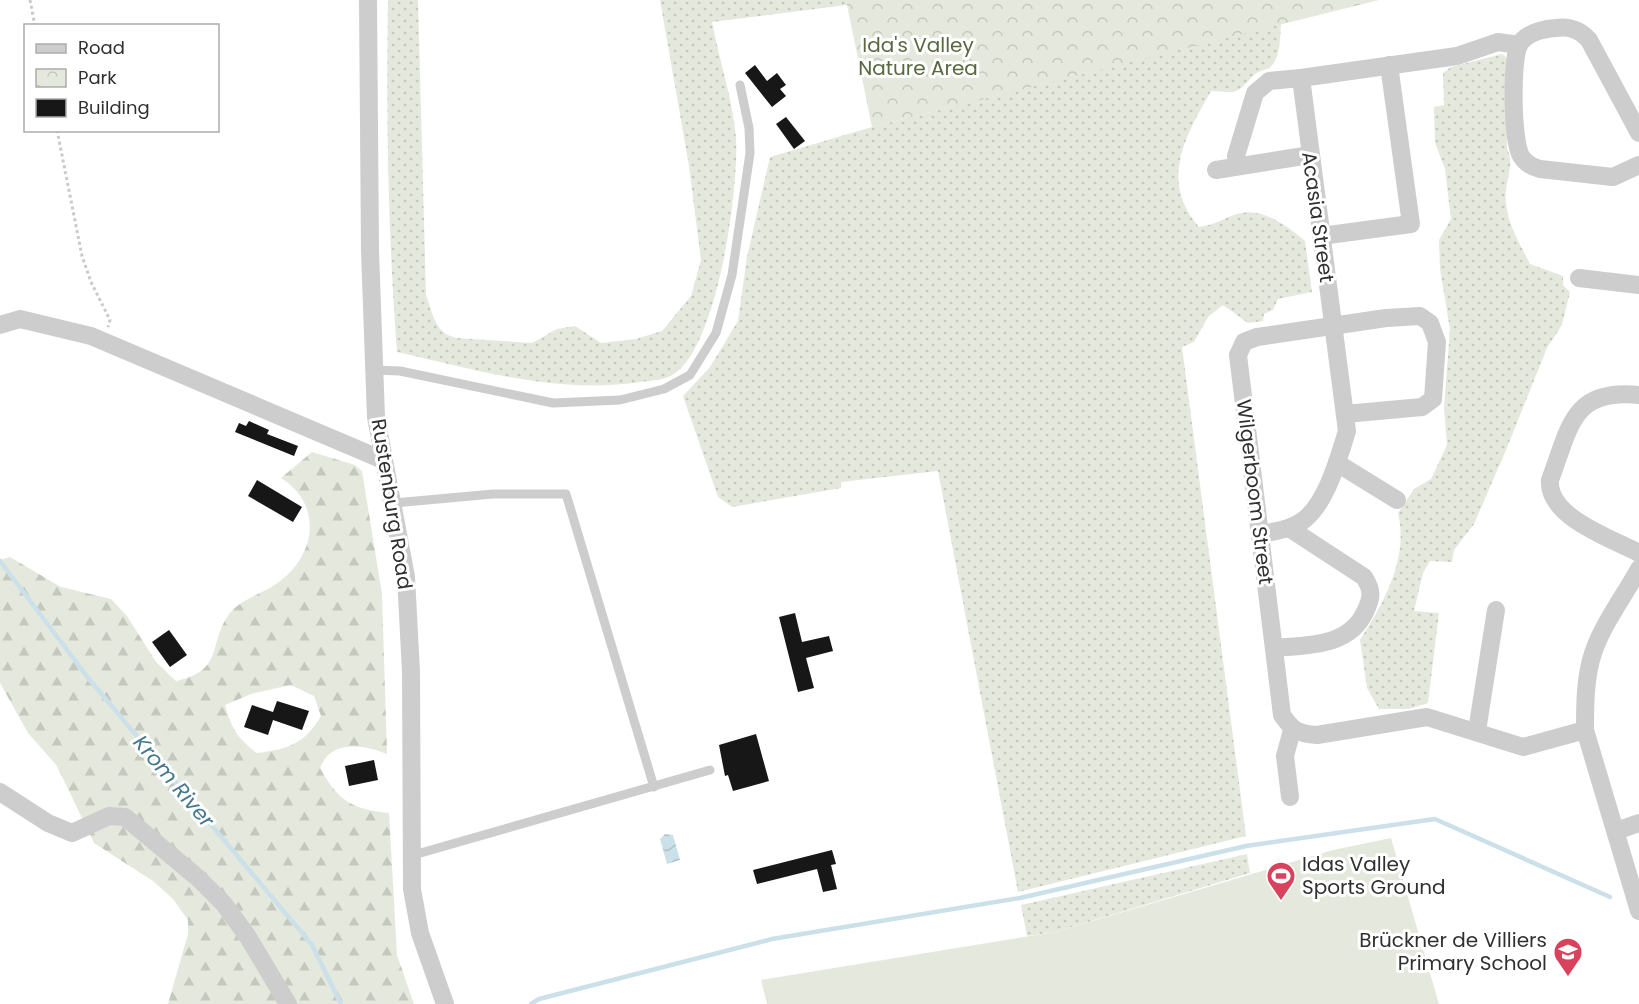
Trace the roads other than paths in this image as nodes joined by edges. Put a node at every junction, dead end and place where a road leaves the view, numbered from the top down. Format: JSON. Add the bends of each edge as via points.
{"nodes":[{"id":1,"x":368,"y":0,"type":"edge"},
{"id":2,"x":1519,"y":45,"type":"junction"},
{"id":3,"x":1389,"y":65,"type":"junction"},
{"id":4,"x":1301,"y":78,"type":"junction"},
{"id":5,"x":740,"y":85,"type":"dead end"},
{"id":6,"x":1639,"y":133,"type":"edge"},
{"id":7,"x":1310,"y":155,"type":"junction"},
{"id":8,"x":1639,"y":165,"type":"edge"},
{"id":9,"x":1238,"y":166,"type":"junction"},
{"id":10,"x":1216,"y":170,"type":"dead end"},
{"id":11,"x":1321,"y":236,"type":"junction"},
{"id":12,"x":1579,"y":278,"type":"dead end"},
{"id":13,"x":1639,"y":285,"type":"edge"},
{"id":14,"x":0,"y":325,"type":"edge"},
{"id":15,"x":1333,"y":326,"type":"junction"},
{"id":16,"x":374,"y":370,"type":"junction"},
{"id":17,"x":1639,"y":395,"type":"edge"},
{"id":18,"x":1345,"y":414,"type":"junction"},
{"id":19,"x":383,"y":460,"type":"junction"},
{"id":20,"x":1337,"y":463,"type":"junction"},
{"id":21,"x":1397,"y":500,"type":"dead end"},
{"id":22,"x":394,"y":504,"type":"junction"},
{"id":23,"x":1289,"y":528,"type":"junction"},
{"id":24,"x":1261,"y":534,"type":"junction"},
{"id":25,"x":1639,"y":553,"type":"edge"},
{"id":26,"x":1639,"y":569,"type":"edge"},
{"id":27,"x":1496,"y":610,"type":"dead end"},
{"id":28,"x":1274,"y":648,"type":"junction"},
{"id":29,"x":1292,"y":730,"type":"junction"},
{"id":30,"x":1585,"y":730,"type":"junction"},
{"id":31,"x":1477,"y":731,"type":"junction"},
{"id":32,"x":710,"y":770,"type":"dead end"},
{"id":33,"x":654,"y":787,"type":"junction"},
{"id":34,"x":0,"y":792,"type":"edge"},
{"id":35,"x":1290,"y":797,"type":"dead end"},
{"id":36,"x":1639,"y":823,"type":"edge"},
{"id":37,"x":1616,"y":831,"type":"junction"},
{"id":38,"x":410,"y":856,"type":"junction"},
{"id":39,"x":1639,"y":911,"type":"edge"},
{"id":40,"x":288,"y":1004,"type":"edge"},
{"id":41,"x":445,"y":1004,"type":"edge"}],
"edges":[{"from":1,"to":16,"type":"street","name":"Rustenburg Road"},
{"from":2,"to":3,"type":"street","via":[[1498,42],[1457,56]]},
{"from":2,"to":6,"type":"street","via":[[1533,33],[1551,28],[1583,33]]},
{"from":2,"to":8,"type":"street","via":[[1514,134],[1522,158],[1540,169],[1613,177]]},
{"from":3,"to":4,"type":"street"},
{"from":3,"to":11,"type":"street","via":[[1411,224]]},
{"from":4,"to":7,"type":"street","name":"Acasia Street"},
{"from":4,"to":9,"type":"street","via":[[1269,81],[1256,93],[1236,156]]},
{"from":5,"to":16,"type":"lane","via":[[750,153],[732,275],[716,333],[690,375],[664,389],[620,400],[553,403],[400,371]]},
{"from":7,"to":9,"type":"street"},
{"from":7,"to":11,"type":"street","name":"Acasia Street"},
{"from":9,"to":10,"type":"street"},
{"from":11,"to":15,"type":"street","name":"Acasia Street"},
{"from":12,"to":13,"type":"street"},
{"from":14,"to":19,"type":"street","via":[[20,319],[91,336]]},
{"from":15,"to":18,"type":"street","name":"Acasia Street"},
{"from":15,"to":18,"type":"street","name":"Wilgerboom Street","via":[[1420,316],[1430,323],[1437,342],[1433,399],[1422,407]]},
{"from":15,"to":24,"type":"street","name":"Wilgerboom Street","via":[[1257,337],[1244,342],[1238,355]]},
{"from":16,"to":19,"type":"street","name":"Rustenburg Road"},
{"from":17,"to":25,"type":"street","via":[[1600,396],[1583,407],[1575,417],[1549,489],[1564,513]]},
{"from":18,"to":20,"type":"street","name":"Acasia Street","via":[[1347,431]]},
{"from":19,"to":22,"type":"street","name":"Rustenburg Road"},
{"from":20,"to":21,"type":"street"},
{"from":20,"to":23,"type":"street","name":"Acasia Street","via":[[1332,479],[1306,518]]},
{"from":22,"to":33,"type":"lane","via":[[493,494],[566,494]]},
{"from":22,"to":38,"type":"street","name":"Rustenburg Road","via":[[406,577],[410,648]]},
{"from":23,"to":24,"type":"street","name":"Acasia Street"},
{"from":23,"to":28,"type":"street","via":[[1364,577],[1371,588],[1371,599],[1363,617],[1349,633],[1336,640]]},
{"from":24,"to":28,"type":"street","name":"Wilgerboom Street"},
{"from":26,"to":30,"type":"street","via":[[1591,658]]},
{"from":27,"to":31,"type":"street"},
{"from":28,"to":29,"type":"street","name":"Wilgerboom Street","via":[[1282,715]]},
{"from":29,"to":31,"type":"street","via":[[1317,735],[1427,717]]},
{"from":29,"to":35,"type":"street","via":[[1285,756]]},
{"from":30,"to":31,"type":"street","via":[[1523,747]]},
{"from":30,"to":37,"type":"street"},
{"from":32,"to":33,"type":"lane"},
{"from":33,"to":38,"type":"lane"},
{"from":34,"to":40,"type":"street","via":[[48,823],[72,833],[109,816],[125,818],[224,904]]},
{"from":36,"to":37,"type":"street"},
{"from":37,"to":39,"type":"street"},
{"from":38,"to":41,"type":"street","name":"Rustenburg Road","via":[[420,933]]}]}
